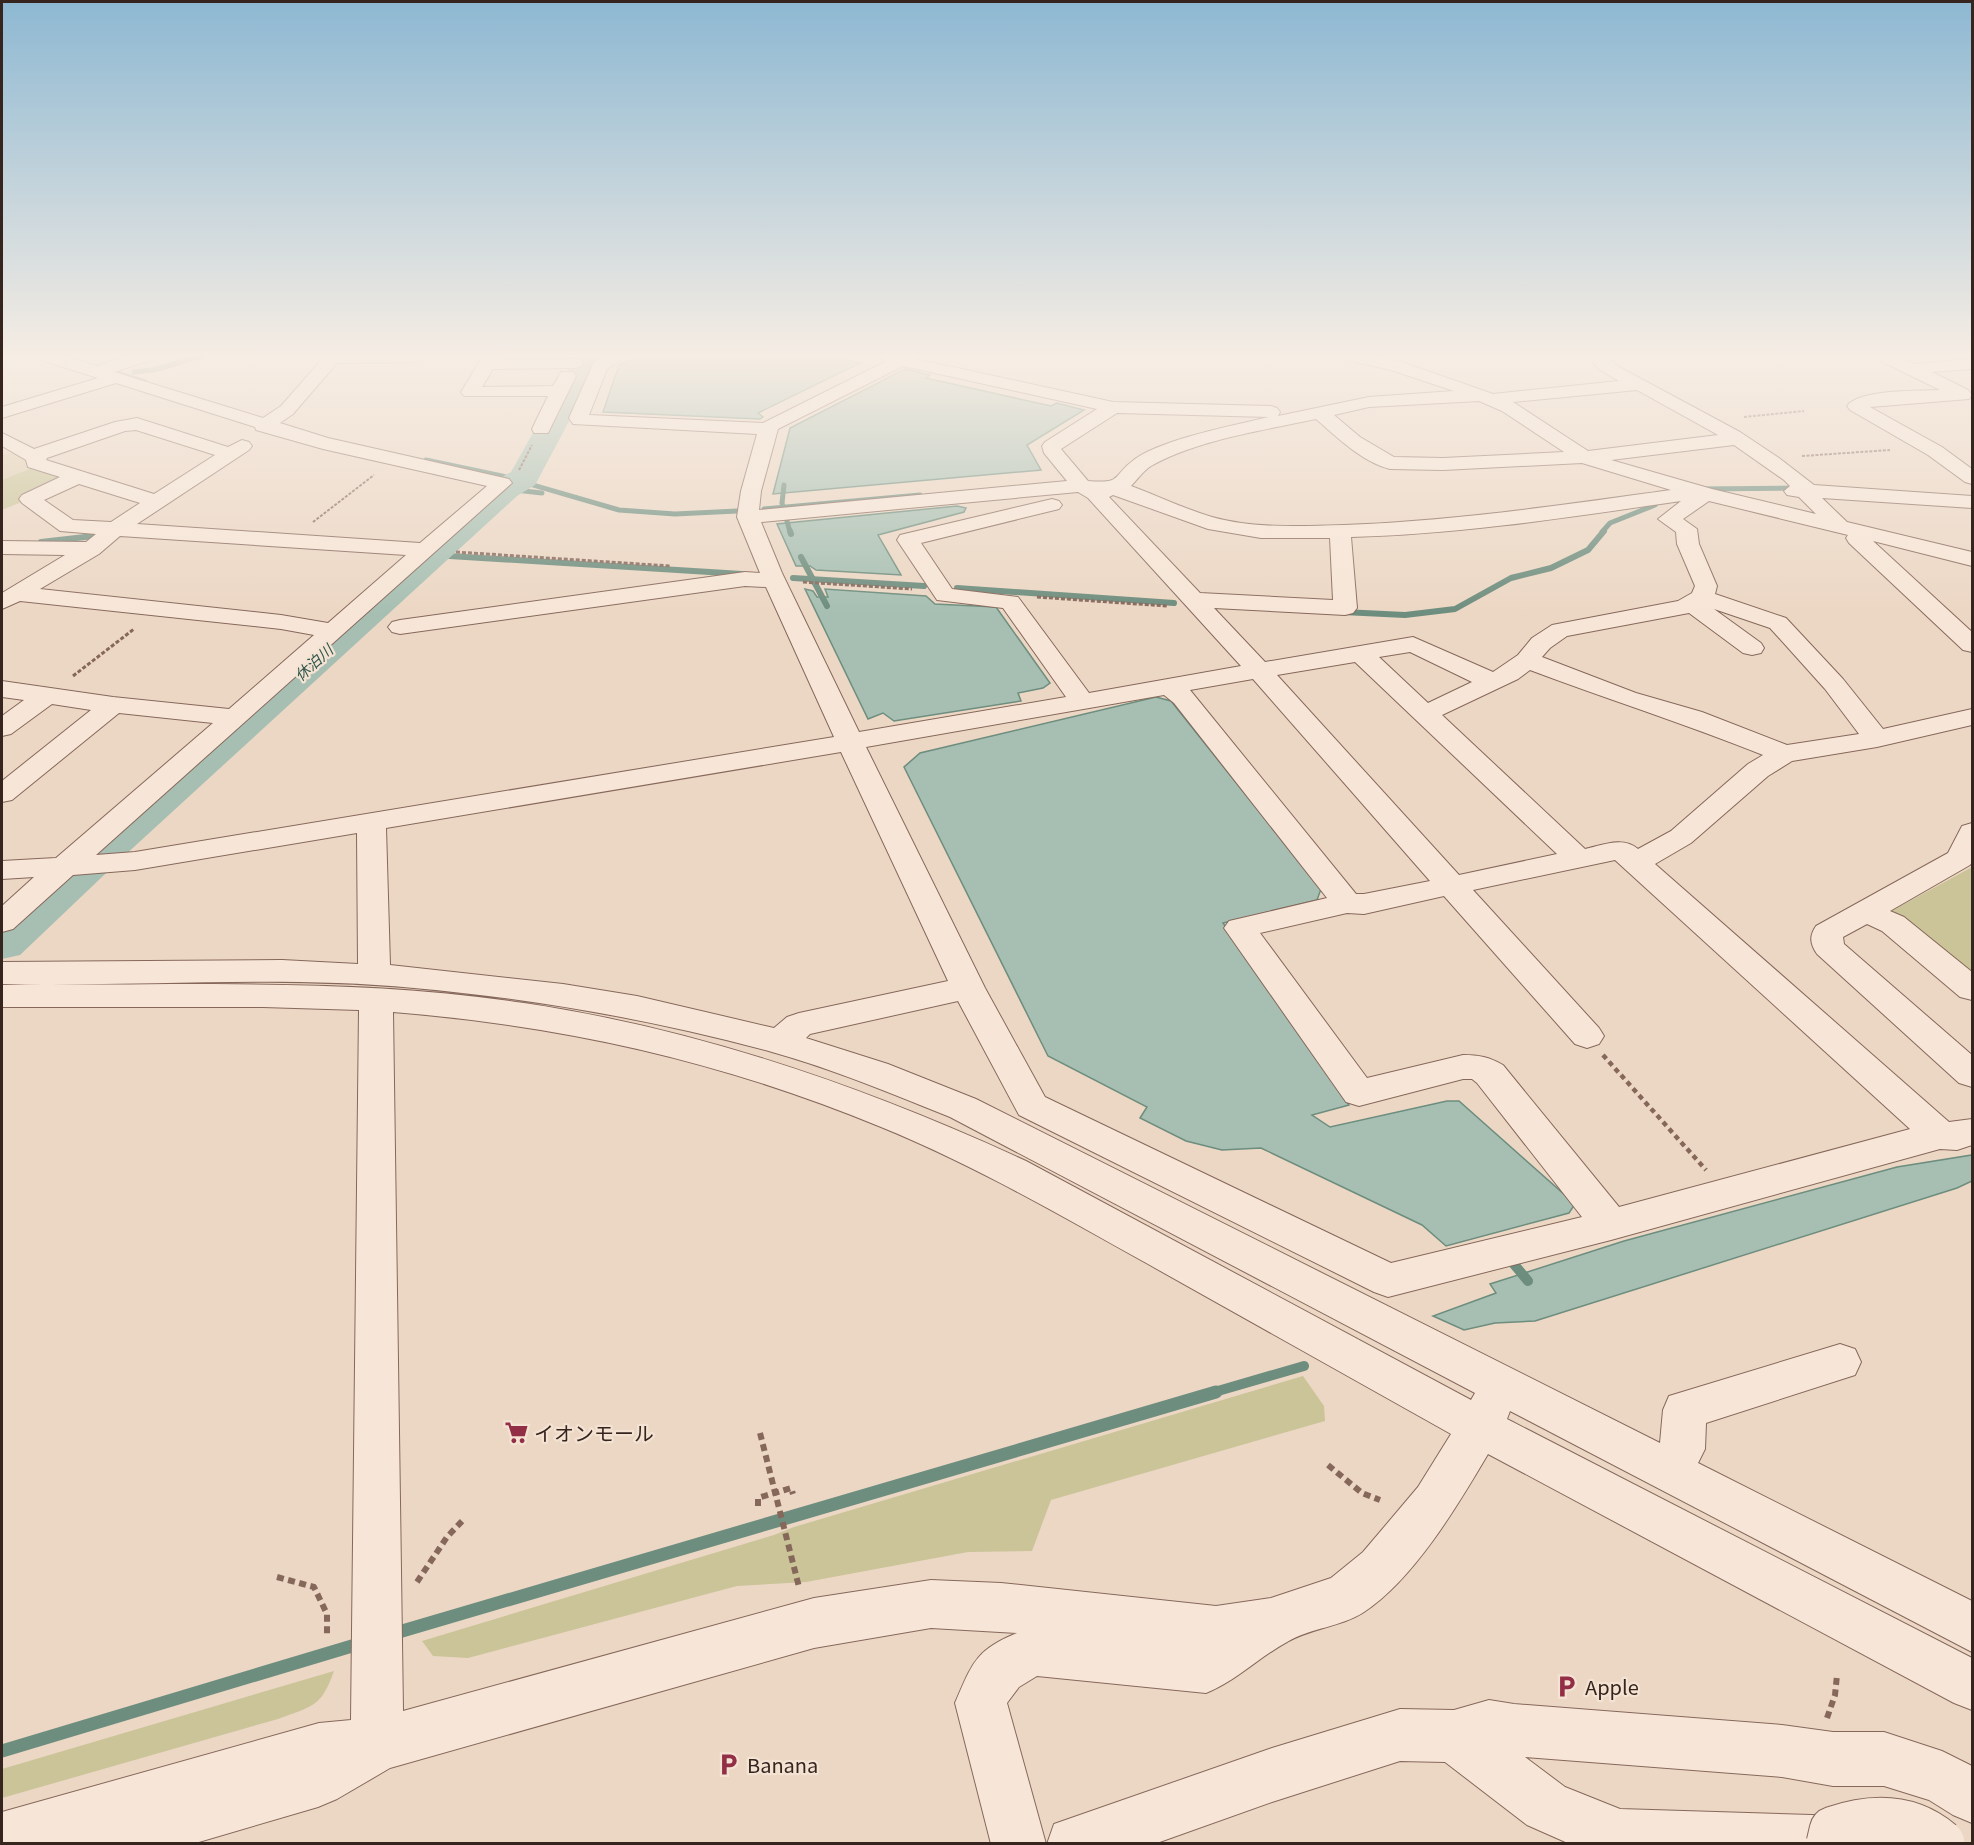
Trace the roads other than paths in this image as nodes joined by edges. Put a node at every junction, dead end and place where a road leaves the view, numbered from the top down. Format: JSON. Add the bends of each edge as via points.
{"nodes":[{"id":1,"x":8,"y":442,"type":"edge"},
{"id":2,"x":74,"y":442,"type":"edge"},
{"id":3,"x":194,"y":442,"type":"edge"},
{"id":4,"x":247,"y":442,"type":"edge"},
{"id":5,"x":326,"y":442,"type":"edge"},
{"id":6,"x":764,"y":442,"type":"edge"},
{"id":7,"x":1058,"y":442,"type":"edge"},
{"id":8,"x":1197,"y":442,"type":"edge"},
{"id":9,"x":1355,"y":442,"type":"edge"},
{"id":10,"x":1560,"y":442,"type":"edge"},
{"id":11,"x":1709,"y":442,"type":"edge"},
{"id":12,"x":1740,"y":442,"type":"edge"},
{"id":13,"x":1919,"y":442,"type":"edge"},
{"id":14,"x":231,"y":454,"type":"junction"},
{"id":15,"x":1584,"y":457,"type":"junction"},
{"id":16,"x":37,"y":458,"type":"junction"},
{"id":17,"x":80,"y":476,"type":"junction"},
{"id":18,"x":1972,"y":478,"type":"edge"},
{"id":19,"x":1097,"y":490,"type":"junction"},
{"id":20,"x":1808,"y":490,"type":"junction"},
{"id":21,"x":1714,"y":495,"type":"junction"},
{"id":22,"x":157,"y":502,"type":"junction"},
{"id":23,"x":1972,"y":502,"type":"edge"},
{"id":24,"x":748,"y":517,"type":"junction"},
{"id":25,"x":1838,"y":525,"type":"junction"},
{"id":26,"x":117,"y":528,"type":"junction"},
{"id":27,"x":1860,"y":531,"type":"junction"},
{"id":28,"x":1340,"y":532,"type":"junction"},
{"id":29,"x":2,"y":547,"type":"edge"},
{"id":30,"x":91,"y":549,"type":"junction"},
{"id":31,"x":425,"y":550,"type":"junction"},
{"id":32,"x":189,"y":552,"type":"dead end"},
{"id":33,"x":1972,"y":559,"type":"edge"},
{"id":34,"x":775,"y":581,"type":"junction"},
{"id":35,"x":10,"y":598,"type":"edge"},
{"id":36,"x":1697,"y":600,"type":"junction"},
{"id":37,"x":1196,"y":604,"type":"junction"},
{"id":38,"x":400,"y":627,"type":"dead end"},
{"id":39,"x":332,"y":631,"type":"junction"},
{"id":40,"x":1972,"y":645,"type":"edge"},
{"id":41,"x":1752,"y":648,"type":"dead end"},
{"id":42,"x":1360,"y":653,"type":"junction"},
{"id":43,"x":1527,"y":660,"type":"junction"},
{"id":44,"x":1258,"y":671,"type":"junction"},
{"id":45,"x":1493,"y":682,"type":"junction"},
{"id":46,"x":1170,"y":687,"type":"junction"},
{"id":47,"x":2,"y":689,"type":"edge"},
{"id":48,"x":46,"y":696,"type":"junction"},
{"id":49,"x":1083,"y":702,"type":"junction"},
{"id":50,"x":113,"y":705,"type":"junction"},
{"id":51,"x":1424,"y":711,"type":"junction"},
{"id":52,"x":233,"y":717,"type":"junction"},
{"id":53,"x":1972,"y":717,"type":"edge"},
{"id":54,"x":2,"y":728,"type":"edge"},
{"id":55,"x":1877,"y":739,"type":"junction"},
{"id":56,"x":850,"y":742,"type":"junction"},
{"id":57,"x":1784,"y":754,"type":"junction"},
{"id":58,"x":2,"y":794,"type":"edge"},
{"id":59,"x":371,"y":822,"type":"junction"},
{"id":60,"x":1970,"y":846,"type":"edge"},
{"id":61,"x":1578,"y":858,"type":"junction"},
{"id":62,"x":1636,"y":863,"type":"junction"},
{"id":63,"x":69,"y":867,"type":"junction"},
{"id":64,"x":2,"y":870,"type":"edge"},
{"id":65,"x":1451,"y":885,"type":"junction"},
{"id":66,"x":1347,"y":903,"type":"junction"},
{"id":67,"x":1865,"y":911,"type":"junction"},
{"id":68,"x":2,"y":922,"type":"edge"},
{"id":69,"x":2,"y":973,"type":"edge"},
{"id":70,"x":373,"y":987,"type":"junction"},
{"id":71,"x":968,"y":988,"type":"junction"},
{"id":72,"x":1972,"y":989,"type":"edge"},
{"id":73,"x":2,"y":996,"type":"edge"},
{"id":74,"x":1587,"y":1036,"type":"road end"},
{"id":75,"x":781,"y":1042,"type":"junction"},
{"id":76,"x":1972,"y":1074,"type":"edge"},
{"id":77,"x":1020,"y":1118,"type":"junction"},
{"id":78,"x":1956,"y":1133,"type":"edge"},
{"id":79,"x":1611,"y":1225,"type":"junction"},
{"id":80,"x":1840,"y":1362,"type":"dead end"},
{"id":81,"x":1502,"y":1384,"type":"junction"},
{"id":82,"x":1480,"y":1426,"type":"junction"},
{"id":83,"x":1671,"y":1470,"type":"junction"},
{"id":84,"x":1271,"y":1623,"type":"junction"},
{"id":85,"x":1972,"y":1627,"type":"edge"},
{"id":86,"x":1972,"y":1685,"type":"edge"},
{"id":87,"x":1454,"y":1736,"type":"junction"},
{"id":88,"x":377,"y":1746,"type":"junction"},
{"id":89,"x":1972,"y":1796,"type":"edge"},
{"id":90,"x":2,"y":1840,"type":"edge"},
{"id":91,"x":102,"y":1842,"type":"edge"},
{"id":92,"x":1019,"y":1844,"type":"edge"},
{"id":93,"x":1074,"y":1844,"type":"edge"},
{"id":94,"x":1831,"y":1844,"type":"edge"},
{"id":95,"x":1845,"y":1844,"type":"edge"},
{"id":96,"x":1940,"y":1844,"type":"edge"}],
"edges":[{"from":1,"to":16,"type":"street"},
{"from":2,"to":16,"type":"street","via":[[38,454]]},
{"from":3,"to":14,"type":"street"},
{"from":4,"to":14,"type":"street"},
{"from":5,"to":31,"type":"street","via":[[502,483]]},
{"from":6,"to":24,"type":"street"},
{"from":7,"to":19,"type":"street","via":[[1051,449]]},
{"from":8,"to":19,"type":"street","via":[[1142,463]]},
{"from":9,"to":15,"type":"street","via":[[1390,463]]},
{"from":10,"to":15,"type":"street"},
{"from":11,"to":15,"type":"street"},
{"from":12,"to":20,"type":"street","via":[[1783,467]]},
{"from":13,"to":18,"type":"street"},
{"from":14,"to":22,"type":"street"},
{"from":15,"to":21,"type":"street"},
{"from":16,"to":17,"type":"street","via":[[35,463]]},
{"from":17,"to":22,"type":"street"},
{"from":17,"to":26,"type":"street","via":[[29,499],[68,526]]},
{"from":19,"to":24,"type":"street"},
{"from":19,"to":28,"type":"street","via":[[1223,526],[1278,533]]},
{"from":19,"to":37,"type":"street"},
{"from":19,"to":49,"type":"street","via":[[908,540],[945,596],[1010,602]]},
{"from":20,"to":21,"type":"street"},
{"from":20,"to":23,"type":"street"},
{"from":20,"to":25,"type":"street","via":[[1808,495]]},
{"from":21,"to":25,"type":"street"},
{"from":21,"to":28,"type":"street","via":[[1689,494],[1408,529]]},
{"from":21,"to":36,"type":"street","via":[[1669,519],[1686,529],[1688,544],[1706,586]]},
{"from":22,"to":26,"type":"street"},
{"from":24,"to":34,"type":"street"},
{"from":25,"to":27,"type":"street"},
{"from":26,"to":30,"type":"street"},
{"from":26,"to":31,"type":"street"},
{"from":27,"to":33,"type":"street"},
{"from":27,"to":40,"type":"street","via":[[1857,538]]},
{"from":28,"to":37,"type":"street","via":[[1345,608]]},
{"from":29,"to":30,"type":"street"},
{"from":30,"to":32,"type":"street"},
{"from":30,"to":35,"type":"street"},
{"from":31,"to":39,"type":"street"},
{"from":34,"to":38,"type":"street","via":[[745,579]]},
{"from":34,"to":56,"type":"street"},
{"from":35,"to":39,"type":"street","via":[[160,608]]},
{"from":36,"to":41,"type":"street"},
{"from":36,"to":43,"type":"street","via":[[1685,607],[1560,630]]},
{"from":36,"to":55,"type":"street","via":[[1778,623]]},
{"from":37,"to":44,"type":"street"},
{"from":39,"to":52,"type":"street"},
{"from":42,"to":44,"type":"street"},
{"from":42,"to":45,"type":"street","via":[[1413,644]]},
{"from":42,"to":51,"type":"street"},
{"from":43,"to":45,"type":"street"},
{"from":43,"to":57,"type":"street"},
{"from":44,"to":46,"type":"street"},
{"from":44,"to":65,"type":"street"},
{"from":45,"to":51,"type":"street"},
{"from":46,"to":49,"type":"street"},
{"from":46,"to":66,"type":"street","via":[[1183,698]]},
{"from":47,"to":48,"type":"street"},
{"from":48,"to":50,"type":"street"},
{"from":48,"to":54,"type":"street"},
{"from":49,"to":56,"type":"street"},
{"from":50,"to":52,"type":"street"},
{"from":50,"to":58,"type":"street"},
{"from":51,"to":61,"type":"street"},
{"from":52,"to":63,"type":"street"},
{"from":53,"to":55,"type":"street"},
{"from":55,"to":57,"type":"street"},
{"from":56,"to":59,"type":"street"},
{"from":56,"to":71,"type":"street"},
{"from":57,"to":62,"type":"street","via":[[1758,770],[1681,837]]},
{"from":59,"to":63,"type":"street"},
{"from":59,"to":70,"type":"street"},
{"from":60,"to":67,"type":"street","via":[[1959,859]]},
{"from":61,"to":62,"type":"street","via":[[1621,850]]},
{"from":61,"to":65,"type":"street"},
{"from":62,"to":78,"type":"street"},
{"from":63,"to":64,"type":"street"},
{"from":63,"to":68,"type":"street"},
{"from":65,"to":66,"type":"street","via":[[1364,904]]},
{"from":65,"to":74,"type":"street"},
{"from":66,"to":79,"type":"street","via":[[1240,928],[1359,1093],[1463,1067],[1478,1067],[1490,1074]]},
{"from":67,"to":72,"type":"street","via":[[1893,924]]},
{"from":67,"to":76,"type":"street","via":[[1827,933],[1828,947]]},
{"from":69,"to":70,"type":"street","via":[[282,971]]},
{"from":70,"to":73,"type":"street"},
{"from":70,"to":75,"type":"street","via":[[424,978],[563,995],[637,1007]]},
{"from":70,"to":82,"type":"street","via":[[658,1039],[845,1097],[955,1142],[1013,1171]]},
{"from":70,"to":88,"type":"street"},
{"from":71,"to":75,"type":"street","via":[[799,1025]]},
{"from":71,"to":77,"type":"street"},
{"from":75,"to":77,"type":"street","via":[[963,1108]]},
{"from":77,"to":79,"type":"street","via":[[1388,1280]]},
{"from":77,"to":81,"type":"street","via":[[1372,1317]]},
{"from":78,"to":79,"type":"street"},
{"from":80,"to":83,"type":"street","via":[[1685,1410],[1682,1449]]},
{"from":81,"to":82,"type":"street"},
{"from":81,"to":83,"type":"street"},
{"from":82,"to":84,"type":"street","via":[[1434,1502],[1380,1568],[1346,1596]]},
{"from":82,"to":86,"type":"street"},
{"from":83,"to":85,"type":"street"},
{"from":84,"to":88,"type":"street","via":[[1216,1631],[1001,1607],[931,1604],[814,1623]]},
{"from":84,"to":92,"type":"street","via":[[1206,1668],[1037,1651],[1015,1656],[987,1685],[981,1704]]},
{"from":87,"to":89,"type":"street","via":[[1489,1726],[1782,1750],[1833,1759],[1884,1760],[1942,1778]]},
{"from":87,"to":93,"type":"street","via":[[1400,1735]]},
{"from":87,"to":95,"type":"street","via":[[1546,1806],[1620,1837]]},
{"from":88,"to":90,"type":"street","via":[[319,1749]]},
{"from":88,"to":91,"type":"street","via":[[318,1780]]},
{"from":94,"to":96,"type":"street","bridge":true,"via":[[1834,1831],[1874,1820],[1915,1827],[1931,1834]]}]}
